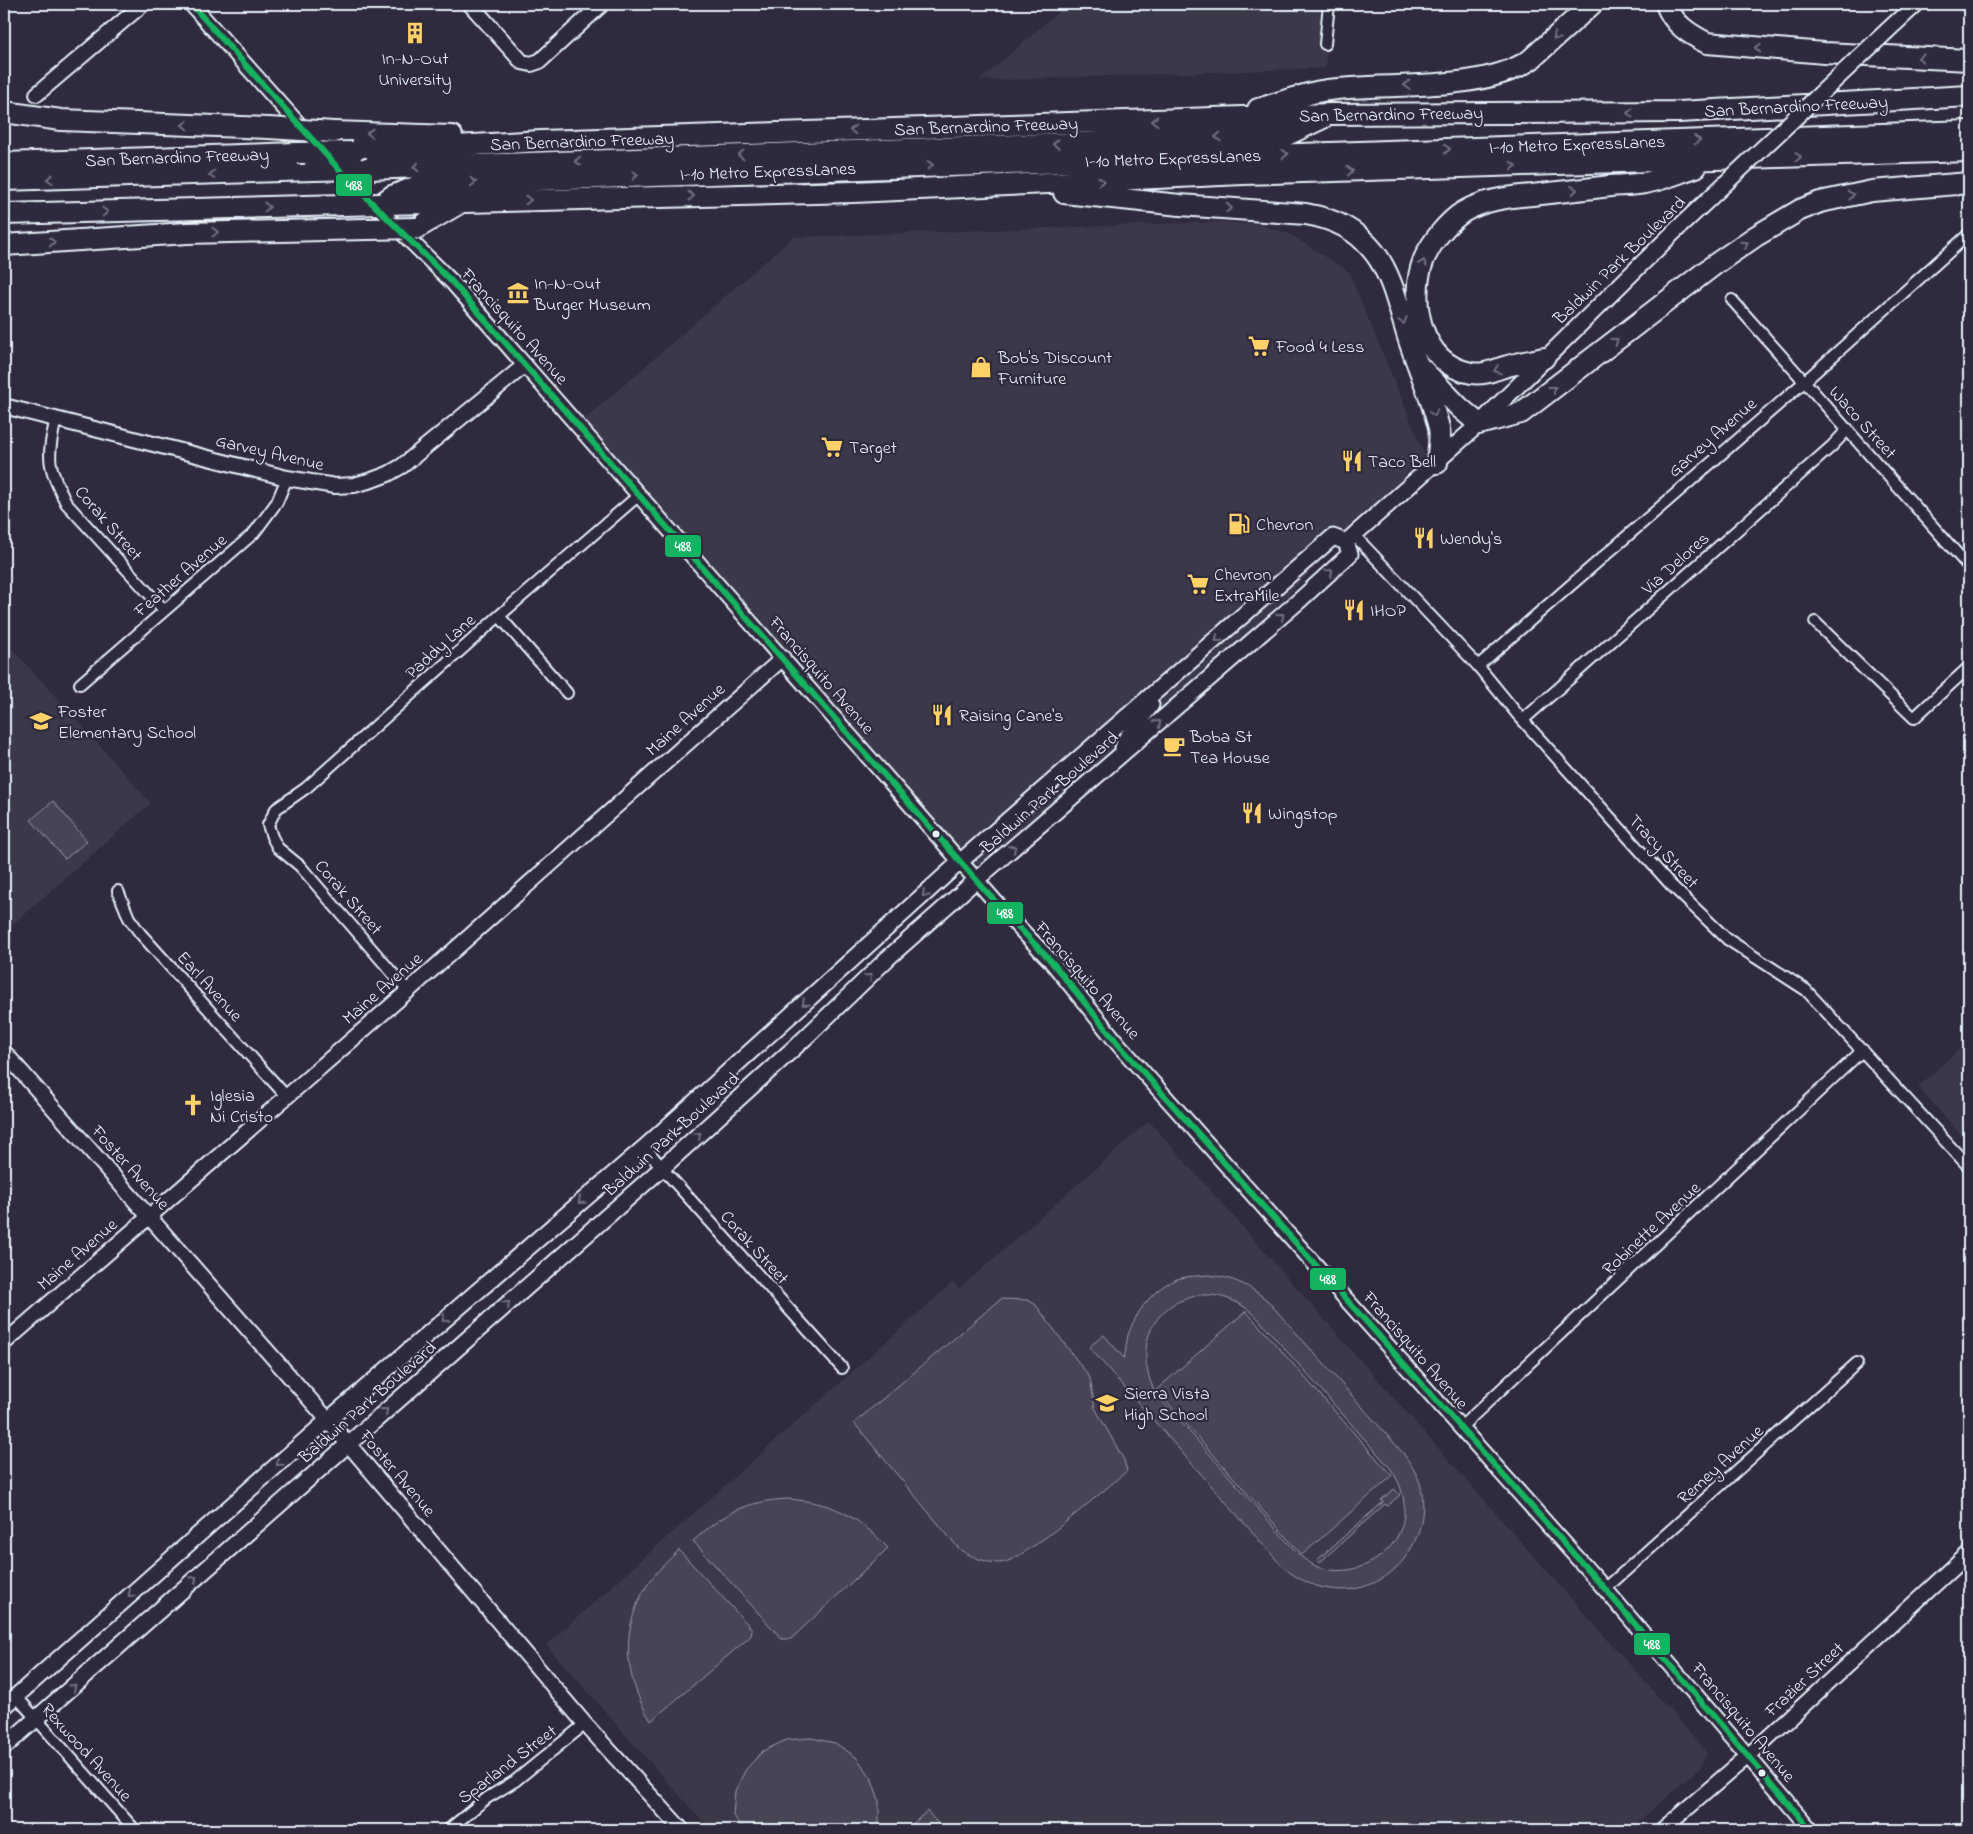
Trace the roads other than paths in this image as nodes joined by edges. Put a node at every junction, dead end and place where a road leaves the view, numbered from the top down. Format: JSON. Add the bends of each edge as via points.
{"nodes":[{"id":1,"x":143,"y":4,"type":"edge"},
{"id":2,"x":191,"y":4,"type":"edge"},
{"id":3,"x":470,"y":4,"type":"edge"},
{"id":4,"x":602,"y":4,"type":"edge"},
{"id":5,"x":1329,"y":4,"type":"edge"},
{"id":6,"x":1592,"y":4,"type":"edge"},
{"id":7,"x":1666,"y":4,"type":"edge"},
{"id":8,"x":1916,"y":4,"type":"edge"},
{"id":9,"x":1325,"y":44,"type":"dead end"},
{"id":10,"x":1969,"y":60,"type":"edge"},
{"id":11,"x":37,"y":94,"type":"dead end"},
{"id":12,"x":1969,"y":96,"type":"edge"},
{"id":13,"x":7,"y":111,"type":"edge"},
{"id":14,"x":1332,"y":114,"type":"junction"},
{"id":15,"x":1221,"y":119,"type":"junction"},
{"id":16,"x":1969,"y":131,"type":"edge"},
{"id":17,"x":541,"y":141,"type":"junction"},
{"id":18,"x":1969,"y":151,"type":"edge"},
{"id":19,"x":879,"y":159,"type":"junction"},
{"id":20,"x":1714,"y":160,"type":"junction"},
{"id":21,"x":4,"y":163,"type":"edge"},
{"id":22,"x":4,"y":180,"type":"edge"},
{"id":23,"x":1969,"y":183,"type":"edge"},
{"id":24,"x":1000,"y":186,"type":"junction"},
{"id":25,"x":390,"y":201,"type":"junction"},
{"id":26,"x":462,"y":202,"type":"junction"},
{"id":27,"x":4,"y":214,"type":"edge"},
{"id":28,"x":1969,"y":234,"type":"edge"},
{"id":29,"x":4,"y":245,"type":"edge"},
{"id":30,"x":1732,"y":300,"type":"dead end"},
{"id":31,"x":1544,"y":358,"type":"junction"},
{"id":32,"x":525,"y":365,"type":"junction"},
{"id":33,"x":1419,"y":366,"type":"junction"},
{"id":34,"x":1804,"y":382,"type":"junction"},
{"id":35,"x":4,"y":406,"type":"edge"},
{"id":36,"x":56,"y":419,"type":"junction"},
{"id":37,"x":1479,"y":424,"type":"junction"},
{"id":38,"x":1848,"y":429,"type":"junction"},
{"id":39,"x":1437,"y":463,"type":"junction"},
{"id":40,"x":287,"y":478,"type":"junction"},
{"id":41,"x":639,"y":495,"type":"junction"},
{"id":42,"x":1350,"y":538,"type":"junction"},
{"id":43,"x":1969,"y":567,"type":"edge"},
{"id":44,"x":164,"y":610,"type":"junction"},
{"id":45,"x":499,"y":616,"type":"junction"},
{"id":46,"x":1815,"y":622,"type":"dead end"},
{"id":47,"x":783,"y":658,"type":"junction"},
{"id":48,"x":1478,"y":666,"type":"junction"},
{"id":49,"x":1969,"y":667,"type":"edge"},
{"id":50,"x":1167,"y":683,"type":"junction"},
{"id":51,"x":80,"y":684,"type":"dead end"},
{"id":52,"x":567,"y":693,"type":"dead end"},
{"id":53,"x":1523,"y":720,"type":"junction"},
{"id":54,"x":1121,"y":754,"type":"junction"},
{"id":55,"x":268,"y":825,"type":"joint"},
{"id":56,"x":961,"y":861,"type":"junction"},
{"id":57,"x":976,"y":880,"type":"junction"},
{"id":58,"x":118,"y":891,"type":"dead end"},
{"id":59,"x":408,"y":991,"type":"junction"},
{"id":60,"x":1863,"y":1050,"type":"junction"},
{"id":61,"x":4,"y":1052,"type":"edge"},
{"id":62,"x":287,"y":1097,"type":"junction"},
{"id":63,"x":645,"y":1147,"type":"junction"},
{"id":64,"x":1969,"y":1167,"type":"edge"},
{"id":65,"x":662,"y":1168,"type":"junction"},
{"id":66,"x":150,"y":1216,"type":"junction"},
{"id":67,"x":4,"y":1343,"type":"edge"},
{"id":68,"x":1857,"y":1363,"type":"dead end"},
{"id":69,"x":842,"y":1368,"type":"dead end"},
{"id":70,"x":328,"y":1420,"type":"junction"},
{"id":71,"x":1460,"y":1428,"type":"junction"},
{"id":72,"x":348,"y":1444,"type":"junction"},
{"id":73,"x":1969,"y":1553,"type":"edge"},
{"id":74,"x":1605,"y":1589,"type":"junction"},
{"id":75,"x":16,"y":1696,"type":"junction"},
{"id":76,"x":4,"y":1706,"type":"edge"},
{"id":77,"x":36,"y":1719,"type":"junction"},
{"id":78,"x":585,"y":1724,"type":"junction"},
{"id":79,"x":4,"y":1747,"type":"edge"},
{"id":80,"x":1748,"y":1756,"type":"junction"},
{"id":81,"x":135,"y":1830,"type":"edge"},
{"id":82,"x":448,"y":1830,"type":"edge"},
{"id":83,"x":682,"y":1830,"type":"edge"},
{"id":84,"x":1662,"y":1830,"type":"edge"},
{"id":85,"x":1811,"y":1830,"type":"edge"}],
"edges":[{"from":1,"to":11,"type":"street"},
{"from":2,"to":32,"type":"street","name":"Francisquito Avenue","via":[[345,176],[452,282]]},
{"from":3,"to":4,"type":"street","via":[[522,62],[531,64],[540,61]]},
{"from":5,"to":9,"type":"street"},
{"from":6,"to":15,"type":"highway","one_way":true,"via":[[1530,60],[1491,77],[1326,90]]},
{"from":10,"to":7,"type":"highway","one_way":true,"via":[[1707,43],[1679,25]]},
{"from":8,"to":31,"type":"main road","name":"Baldwin Park Boulevard","bridge":true},
{"from":12,"to":14,"type":"highway","name":"San Bernardino Freeway","one_way":true,"via":[[1679,112]]},
{"from":17,"to":13,"type":"highway","one_way":true,"bridge":true,"via":[[110,123],[43,118]]},
{"from":14,"to":15,"type":"highway","name":"San Bernardino Freeway"},
{"from":14,"to":19,"type":"highway","name":"I-10 Metro ExpressLanes","one_way":true,"via":[[1287,135],[899,150]]},
{"from":15,"to":17,"type":"highway","name":"San Bernardino Freeway","one_way":true},
{"from":19,"to":16,"type":"highway","name":"I-10 Metro ExpressLanes","one_way":true},
{"from":17,"to":21,"type":"highway","name":"San Bernardino Freeway","bridge":true,"via":[[353,152]]},
{"from":20,"to":18,"type":"highway","one_way":true},
{"from":19,"to":22,"type":"highway","name":"I-10 Metro ExpressLanes","one_way":true,"bridge":true,"via":[[313,170]]},
{"from":25,"to":19,"type":"highway","name":"I-10 Metro ExpressLanes","one_way":true,"via":[[423,184],[859,168]]},
{"from":24,"to":20,"type":"highway","one_way":true,"via":[[1243,174]]},
{"from":31,"to":20,"type":"highway","one_way":true,"via":[[1493,372],[1469,372],[1443,359],[1427,342],[1420,322],[1419,277],[1425,258],[1447,226],[1463,212],[1480,204],[1649,182]]},
{"from":37,"to":23,"type":"highway","one_way":true,"via":[[1521,413],[1714,265],[1800,210],[1820,202],[1872,191]]},
{"from":26,"to":24,"type":"highway","one_way":true},
{"from":24,"to":33,"type":"highway","one_way":true,"via":[[1180,205],[1293,212],[1343,224],[1375,253],[1393,290]]},
{"from":25,"to":26,"type":"highway"},
{"from":27,"to":25,"type":"highway","one_way":true,"bridge":true},
{"from":29,"to":26,"type":"highway","one_way":true,"bridge":true,"via":[[188,233],[417,228]]},
{"from":28,"to":34,"type":"street","name":"Garvey Avenue"},
{"from":30,"to":34,"type":"street","name":"Waco Street"},
{"from":31,"to":37,"type":"main road","name":"Baldwin Park Boulevard"},
{"from":32,"to":40,"type":"street","name":"Garvey Avenue","via":[[425,448],[388,474],[354,485],[335,486]]},
{"from":32,"to":41,"type":"street","name":"Francisquito Avenue"},
{"from":33,"to":37,"type":"highway"},
{"from":33,"to":39,"type":"highway","one_way":true,"via":[[1439,429]]},
{"from":34,"to":38,"type":"street","name":"Waco Street"},
{"from":34,"to":48,"type":"street","name":"Garvey Avenue"},
{"from":35,"to":36,"type":"street","name":"Garvey Avenue"},
{"from":36,"to":40,"type":"street","name":"Garvey Avenue"},
{"from":36,"to":44,"type":"street","name":"Corak Street","via":[[48,453],[66,504]]},
{"from":37,"to":39,"type":"main road","name":"Baldwin Park Boulevard"},
{"from":38,"to":43,"type":"street","name":"Waco Street"},
{"from":38,"to":53,"type":"street","name":"Via Delores"},
{"from":39,"to":42,"type":"main road","name":"Baldwin Park Boulevard"},
{"from":40,"to":44,"type":"street","name":"Feather Avenue","via":[[278,502],[254,533]]},
{"from":41,"to":45,"type":"street","name":"Paddy Lane"},
{"from":41,"to":47,"type":"street","name":"Francisquito Avenue"},
{"from":42,"to":48,"type":"street","name":"Tracy Street"},
{"from":42,"to":50,"type":"main road","name":"Baldwin Park Boulevard","one_way":true,"via":[[1334,537]]},
{"from":54,"to":42,"type":"main road","name":"Baldwin Park Boulevard","one_way":true,"via":[[1350,554]]},
{"from":44,"to":51,"type":"street","name":"Feather Avenue"},
{"from":45,"to":52,"type":"street"},
{"from":45,"to":55,"type":"street","name":"Paddy Lane","via":[[306,788],[276,809]]},
{"from":46,"to":49,"type":"street","via":[[1914,718]]},
{"from":47,"to":56,"type":"street","name":"Francisquito Avenue"},
{"from":47,"to":59,"type":"street","name":"Maine Avenue"},
{"from":48,"to":53,"type":"street","name":"Tracy Street"},
{"from":50,"to":54,"type":"main road","via":[[1126,739]]},
{"from":50,"to":56,"type":"main road","name":"Baldwin Park Boulevard"},
{"from":53,"to":60,"type":"street","name":"Tracy Street","via":[[1671,885],[1727,939],[1806,990]]},
{"from":57,"to":54,"type":"main road","name":"Baldwin Park Boulevard","one_way":true},
{"from":55,"to":59,"type":"street","name":"Corak Street","via":[[278,848],[300,866]]},
{"from":56,"to":57,"type":"street","name":"Francisquito Avenue"},
{"from":56,"to":63,"type":"main road","name":"Baldwin Park Boulevard","one_way":true},
{"from":65,"to":57,"type":"main road","name":"Baldwin Park Boulevard","one_way":true},
{"from":57,"to":71,"type":"street","name":"Francisquito Avenue"},
{"from":58,"to":62,"type":"street","name":"Earl Avenue","via":[[129,918],[140,933]]},
{"from":59,"to":62,"type":"street","name":"Maine Avenue"},
{"from":60,"to":64,"type":"street","name":"Tracy Street"},
{"from":60,"to":71,"type":"street","name":"Robinette Avenue"},
{"from":61,"to":66,"type":"street","name":"Foster Avenue"},
{"from":62,"to":66,"type":"street","name":"Maine Avenue"},
{"from":63,"to":65,"type":"street","name":"Corak Street"},
{"from":63,"to":70,"type":"main road","name":"Baldwin Park Boulevard","one_way":true},
{"from":65,"to":69,"type":"street","name":"Corak Street"},
{"from":72,"to":65,"type":"main road","name":"Baldwin Park Boulevard","one_way":true},
{"from":66,"to":67,"type":"street","name":"Maine Avenue"},
{"from":66,"to":70,"type":"street","name":"Foster Avenue"},
{"from":68,"to":74,"type":"street","name":"Remey Avenue"},
{"from":70,"to":72,"type":"street","name":"Foster Avenue"},
{"from":70,"to":75,"type":"main road","name":"Baldwin Park Boulevard","one_way":true},
{"from":71,"to":74,"type":"street","name":"Francisquito Avenue"},
{"from":77,"to":72,"type":"main road","name":"Baldwin Park Boulevard","one_way":true},
{"from":72,"to":78,"type":"street","name":"Foster Avenue"},
{"from":73,"to":80,"type":"street","name":"Frazier Street"},
{"from":74,"to":80,"type":"street","name":"Francisquito Avenue"},
{"from":75,"to":76,"type":"main road","name":"Baldwin Park Boulevard"},
{"from":75,"to":77,"type":"street","name":"Rexwood Avenue"},
{"from":77,"to":79,"type":"main road","name":"Baldwin Park Boulevard"},
{"from":77,"to":81,"type":"street","name":"Rexwood Avenue"},
{"from":78,"to":82,"type":"street","name":"Sparland Street"},
{"from":78,"to":83,"type":"street","name":"Foster Avenue"},
{"from":80,"to":84,"type":"street","name":"Frazier Street"},
{"from":80,"to":85,"type":"street","name":"Francisquito Avenue"}]}
